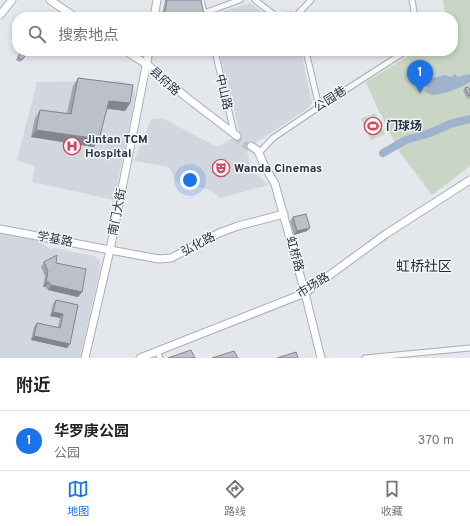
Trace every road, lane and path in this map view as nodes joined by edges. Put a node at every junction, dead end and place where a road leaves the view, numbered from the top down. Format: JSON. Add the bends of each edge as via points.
{"nodes":[{"id":1,"x":12,"y":0,"type":"edge"},
{"id":2,"x":50,"y":0,"type":"edge"},
{"id":3,"x":157,"y":0,"type":"edge"},
{"id":4,"x":201,"y":0,"type":"edge"},
{"id":5,"x":240,"y":0,"type":"edge"},
{"id":6,"x":255,"y":0,"type":"edge"},
{"id":7,"x":311,"y":0,"type":"edge"},
{"id":8,"x":412,"y":0,"type":"edge"},
{"id":9,"x":68,"y":12,"type":"edge"},
{"id":10,"x":155,"y":12,"type":"edge"},
{"id":11,"x":204,"y":12,"type":"edge"},
{"id":12,"x":212,"y":12,"type":"edge"},
{"id":13,"x":271,"y":12,"type":"edge"},
{"id":14,"x":300,"y":12,"type":"edge"},
{"id":15,"x":414,"y":12,"type":"edge"},
{"id":16,"x":0,"y":15,"type":"edge"},
{"id":17,"x":134,"y":56,"type":"edge"},
{"id":18,"x":148,"y":56,"type":"edge"},
{"id":19,"x":216,"y":56,"type":"edge"},
{"id":20,"x":307,"y":56,"type":"edge"},
{"id":21,"x":398,"y":56,"type":"edge"},
{"id":22,"x":147,"y":65,"type":"junction"},
{"id":23,"x":319,"y":107,"type":"junction"},
{"id":24,"x":235,"y":135,"type":"joint"},
{"id":25,"x":251,"y":147,"type":"tunnel mouth"},
{"id":26,"x":259,"y":153,"type":"junction"},
{"id":27,"x":470,"y":180,"type":"edge"},
{"id":28,"x":284,"y":214,"type":"junction"},
{"id":29,"x":0,"y":229,"type":"edge"},
{"id":30,"x":110,"y":250,"type":"junction"},
{"id":31,"x":305,"y":293,"type":"junction"},
{"id":32,"x":470,"y":348,"type":"edge"},
{"id":33,"x":158,"y":355,"type":"edge"},
{"id":34,"x":85,"y":358,"type":"edge"},
{"id":35,"x":140,"y":358,"type":"edge"},
{"id":36,"x":322,"y":358,"type":"edge"},
{"id":37,"x":366,"y":358,"type":"edge"}],
"edges":[{"from":1,"to":16,"type":"street"},
{"from":2,"to":9,"type":"street"},
{"from":3,"to":10,"type":"street"},
{"from":4,"to":11,"type":"street"},
{"from":5,"to":12,"type":"street"},
{"from":6,"to":13,"type":"street"},
{"from":7,"to":14,"type":"street"},
{"from":8,"to":15,"type":"street"},
{"from":17,"to":22,"type":"street","name":"县府路"},
{"from":18,"to":22,"type":"street","name":"南门大街"},
{"from":19,"to":24,"type":"street","name":"中山路"},
{"from":20,"to":23,"type":"street"},
{"from":21,"to":23,"type":"street","name":"公园巷"},
{"from":22,"to":24,"type":"street","name":"县府路","via":[[185,99]]},
{"from":22,"to":30,"type":"street","name":"南门大街"},
{"from":23,"to":26,"type":"street","name":"公园巷","via":[[273,138]]},
{"from":25,"to":26,"type":"street"},
{"from":26,"to":28,"type":"street","name":"虹桥路","via":[[275,184]]},
{"from":27,"to":31,"type":"street","name":"市场路","via":[[386,234]]},
{"from":28,"to":30,"type":"street","name":"弘化路","via":[[219,233],[171,258]]},
{"from":28,"to":31,"type":"street","name":"虹桥路"},
{"from":29,"to":30,"type":"street","name":"学基路"},
{"from":30,"to":34,"type":"street","name":"南门大街"},
{"from":31,"to":33,"type":"street","name":"市场路"},
{"from":31,"to":36,"type":"street","name":"虹桥路"},
{"from":32,"to":37,"type":"street"},
{"from":33,"to":35,"type":"street","name":"市场路"}]}
